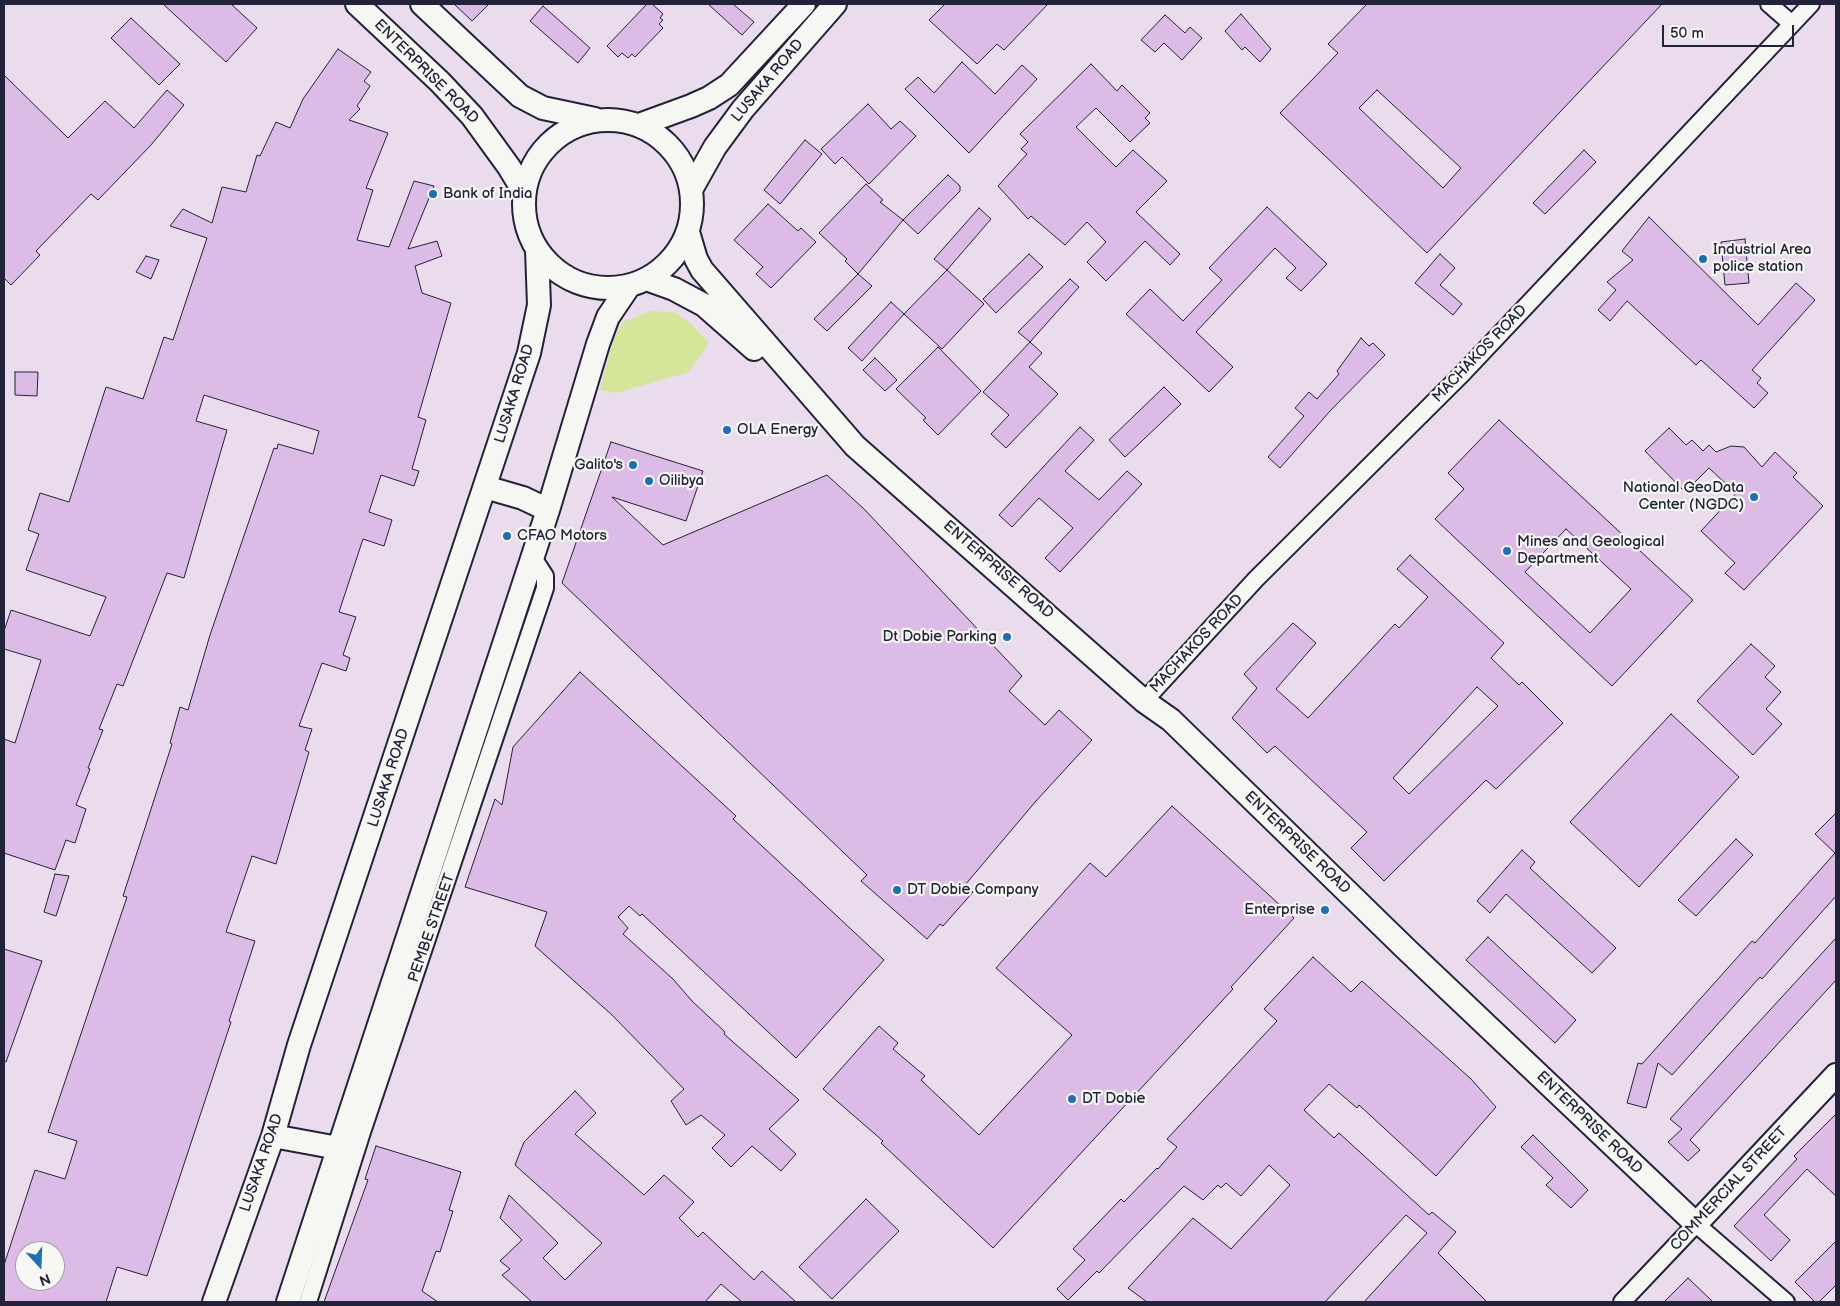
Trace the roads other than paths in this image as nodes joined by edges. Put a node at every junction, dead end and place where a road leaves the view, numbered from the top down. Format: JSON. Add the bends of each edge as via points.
{"nodes":[{"id":1,"x":358,"y":4,"type":"edge"},
{"id":2,"x":422,"y":4,"type":"edge"},
{"id":3,"x":804,"y":4,"type":"edge"},
{"id":4,"x":835,"y":4,"type":"edge"},
{"id":5,"x":1769,"y":4,"type":"edge"},
{"id":6,"x":1811,"y":4,"type":"edge"},
{"id":7,"x":1792,"y":24,"type":"junction"},
{"id":8,"x":599,"y":120,"type":"junction"},
{"id":9,"x":639,"y":125,"type":"junction"},
{"id":10,"x":692,"y":188,"type":"junction"},
{"id":11,"x":524,"y":192,"type":"junction"},
{"id":12,"x":688,"y":232,"type":"junction"},
{"id":13,"x":537,"y":250,"type":"junction"},
{"id":14,"x":638,"y":282,"type":"junction"},
{"id":15,"x":804,"y":388,"type":"junction"},
{"id":16,"x":484,"y":488,"type":"junction"},
{"id":17,"x":548,"y":510,"type":"junction"},
{"id":18,"x":1144,"y":701,"type":"junction"},
{"id":19,"x":400,"y":989,"type":"junction"},
{"id":20,"x":1836,"y":1075,"type":"edge"},
{"id":21,"x":273,"y":1136,"type":"junction"},
{"id":22,"x":338,"y":1148,"type":"junction"},
{"id":23,"x":1696,"y":1224,"type":"junction"},
{"id":24,"x":214,"y":1302,"type":"edge"},
{"id":25,"x":288,"y":1302,"type":"edge"},
{"id":26,"x":308,"y":1302,"type":"edge"},
{"id":27,"x":1622,"y":1302,"type":"edge"},
{"id":28,"x":1786,"y":1302,"type":"edge"}],
"edges":[{"from":1,"to":11,"type":"main road","name":"ENTERPRISE ROAD","via":[[472,116]]},
{"from":2,"to":8,"type":"main road","via":[[520,96],[543,108]]},
{"from":3,"to":9,"type":"main road","name":"LUSAKA ROAD","via":[[728,84],[709,98]]},
{"from":4,"to":10,"type":"main road","name":"LUSAKA ROAD","via":[[743,109],[715,147]]},
{"from":5,"to":7,"type":"street"},
{"from":6,"to":7,"type":"street","name":"MACHAKOS ROAD"},
{"from":7,"to":18,"type":"street","name":"MACHAKOS ROAD","via":[[1463,373],[1256,579]]},
{"from":8,"to":9,"type":"main road"},
{"from":8,"to":11,"type":"main road","via":[[577,125],[558,136],[530,171]]},
{"from":9,"to":10,"type":"main road","via":[[658,135],[673,150],[685,168]]},
{"from":10,"to":12,"type":"main road","via":[[693,210]]},
{"from":11,"to":13,"type":"main road","via":[[525,222]]},
{"from":12,"to":14,"type":"main road","via":[[664,267]]},
{"from":12,"to":15,"type":"main road","name":"ENTERPRISE ROAD","via":[[702,270]]},
{"from":13,"to":14,"type":"main road","via":[[550,266],[587,286],[608,288]]},
{"from":13,"to":16,"type":"main road","name":"LUSAKA ROAD","via":[[539,306],[529,353]]},
{"from":14,"to":15,"type":"main road","name":"ENTERPRISE ROAD","via":[[674,289],[704,305],[775,368]]},
{"from":14,"to":17,"type":"main road","via":[[608,317]]},
{"from":15,"to":18,"type":"main road","name":"ENTERPRISE ROAD","via":[[855,446],[1090,650]]},
{"from":16,"to":17,"type":"main road","via":[[512,494]]},
{"from":16,"to":21,"type":"main road","name":"LUSAKA ROAD","via":[[299,1044]]},
{"from":17,"to":19,"type":"main road"},
{"from":18,"to":23,"type":"main road","name":"ENTERPRISE ROAD","via":[[1171,720]]},
{"from":19,"to":22,"type":"main road"},
{"from":19,"to":26,"type":"street","name":"PEMBE STREET","via":[[362,1132]]},
{"from":20,"to":23,"type":"main road","name":"COMMERCIAL STREET"},
{"from":21,"to":22,"type":"main road"},
{"from":21,"to":24,"type":"main road","name":"LUSAKA ROAD"},
{"from":22,"to":25,"type":"main road"},
{"from":23,"to":27,"type":"street","name":"COMMERCIAL STREET"},
{"from":23,"to":28,"type":"street","name":"ENTERPRISE ROAD"}]}
